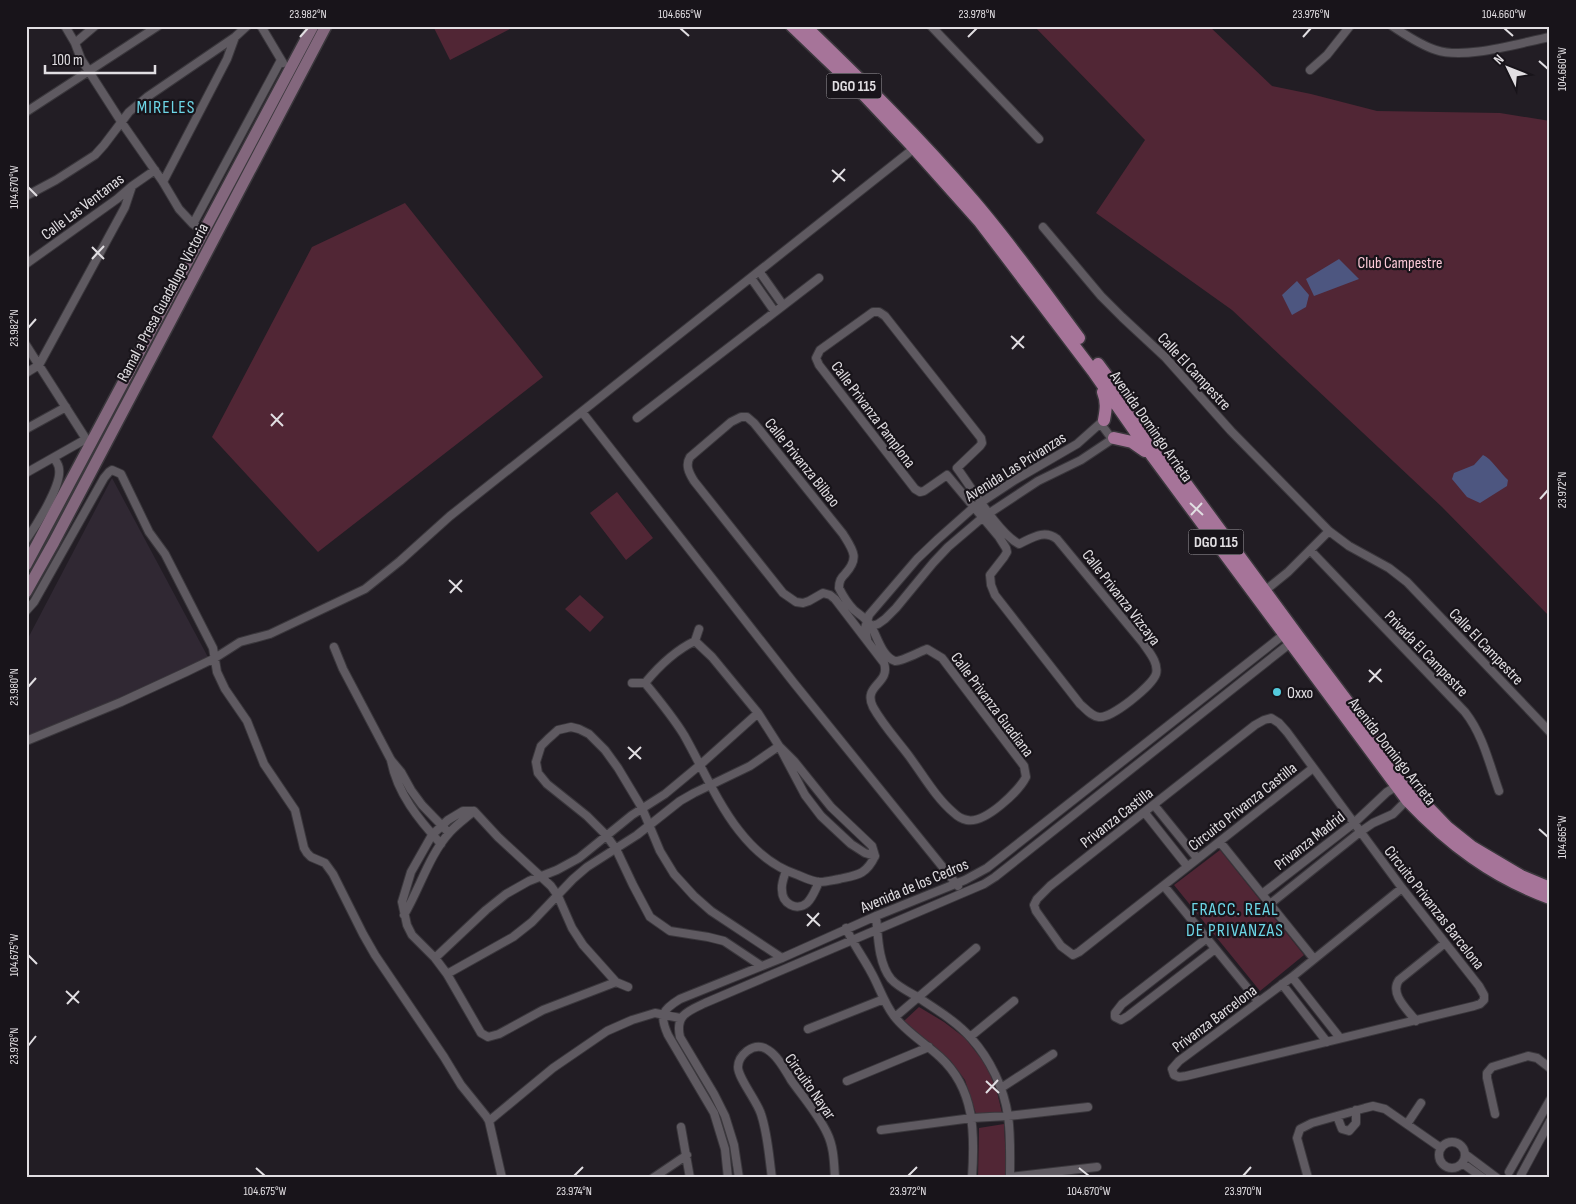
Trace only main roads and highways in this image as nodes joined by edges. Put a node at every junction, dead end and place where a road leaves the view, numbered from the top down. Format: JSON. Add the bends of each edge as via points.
{"nodes":[{"id":1,"x":313,"y":26,"type":"edge"},
{"id":2,"x":326,"y":26,"type":"edge"},
{"id":3,"x":792,"y":26,"type":"edge"},
{"id":4,"x":806,"y":26,"type":"edge"},
{"id":5,"x":868,"y":93,"type":"junction"},
{"id":6,"x":267,"y":124,"type":"junction"},
{"id":7,"x":1021,"y":267,"type":"junction"},
{"id":8,"x":1093,"y":372,"type":"junction"},
{"id":9,"x":1127,"y":412,"type":"junction"},
{"id":10,"x":1153,"y":458,"type":"junction"},
{"id":11,"x":26,"y":565,"type":"edge"},
{"id":12,"x":26,"y":592,"type":"edge"},
{"id":13,"x":1261,"y":594,"type":"junction"},
{"id":14,"x":1411,"y":796,"type":"junction"},
{"id":15,"x":1550,"y":888,"type":"edge"},
{"id":16,"x":1550,"y":898,"type":"edge"}],
"edges":[{"from":1,"to":6,"type":"main road","name":"Ramal a Presa Guadalupe Victoria"},
{"from":2,"to":6,"type":"main road","name":"Ramal a Presa Guadalupe Victoria"},
{"from":3,"to":5,"type":"main road","name":"Avenida Domingo Arrieta","number":"DGO 115"},
{"from":4,"to":5,"type":"main road","name":"Avenida Domingo Arrieta","number":"DGO 115"},
{"from":5,"to":7,"type":"main road","name":"Avenida Domingo Arrieta","number":"DGO 115","via":[[918,145],[964,204]]},
{"from":6,"to":11,"type":"main road","name":"Ramal a Presa Guadalupe Victoria","via":[[203,231]]},
{"from":6,"to":12,"type":"main road","name":"Ramal a Presa Guadalupe Victoria","via":[[96,462]]},
{"from":7,"to":8,"type":"main road","name":"Avenida Domingo Arrieta","number":"DGO 115"},
{"from":7,"to":9,"type":"main road","name":"Avenida Domingo Arrieta","number":"DGO 115"},
{"from":8,"to":9,"type":"main road","name":"Avenida Domingo Arrieta","number":"DGO 115"},
{"from":8,"to":9,"type":"main road","via":[[1106,399],[1102,422]]},
{"from":9,"to":10,"type":"main road","name":"Avenida Domingo Arrieta","number":"DGO 115"},
{"from":9,"to":10,"type":"main road","via":[[1113,439],[1132,442]]},
{"from":9,"to":13,"type":"main road","name":"Avenida Domingo Arrieta","number":"DGO 115"},
{"from":10,"to":13,"type":"main road","name":"Avenida Domingo Arrieta","number":"DGO 115"},
{"from":13,"to":14,"type":"main road","name":"Avenida Domingo Arrieta","number":"DGO 115"},
{"from":14,"to":15,"type":"main road","name":"Avenida Domingo Arrieta","number":"DGO 115","via":[[1472,847],[1521,876]]},
{"from":14,"to":16,"type":"main road","name":"Avenida Domingo Arrieta","number":"DGO 115","via":[[1428,822],[1464,852],[1499,875]]}]}
